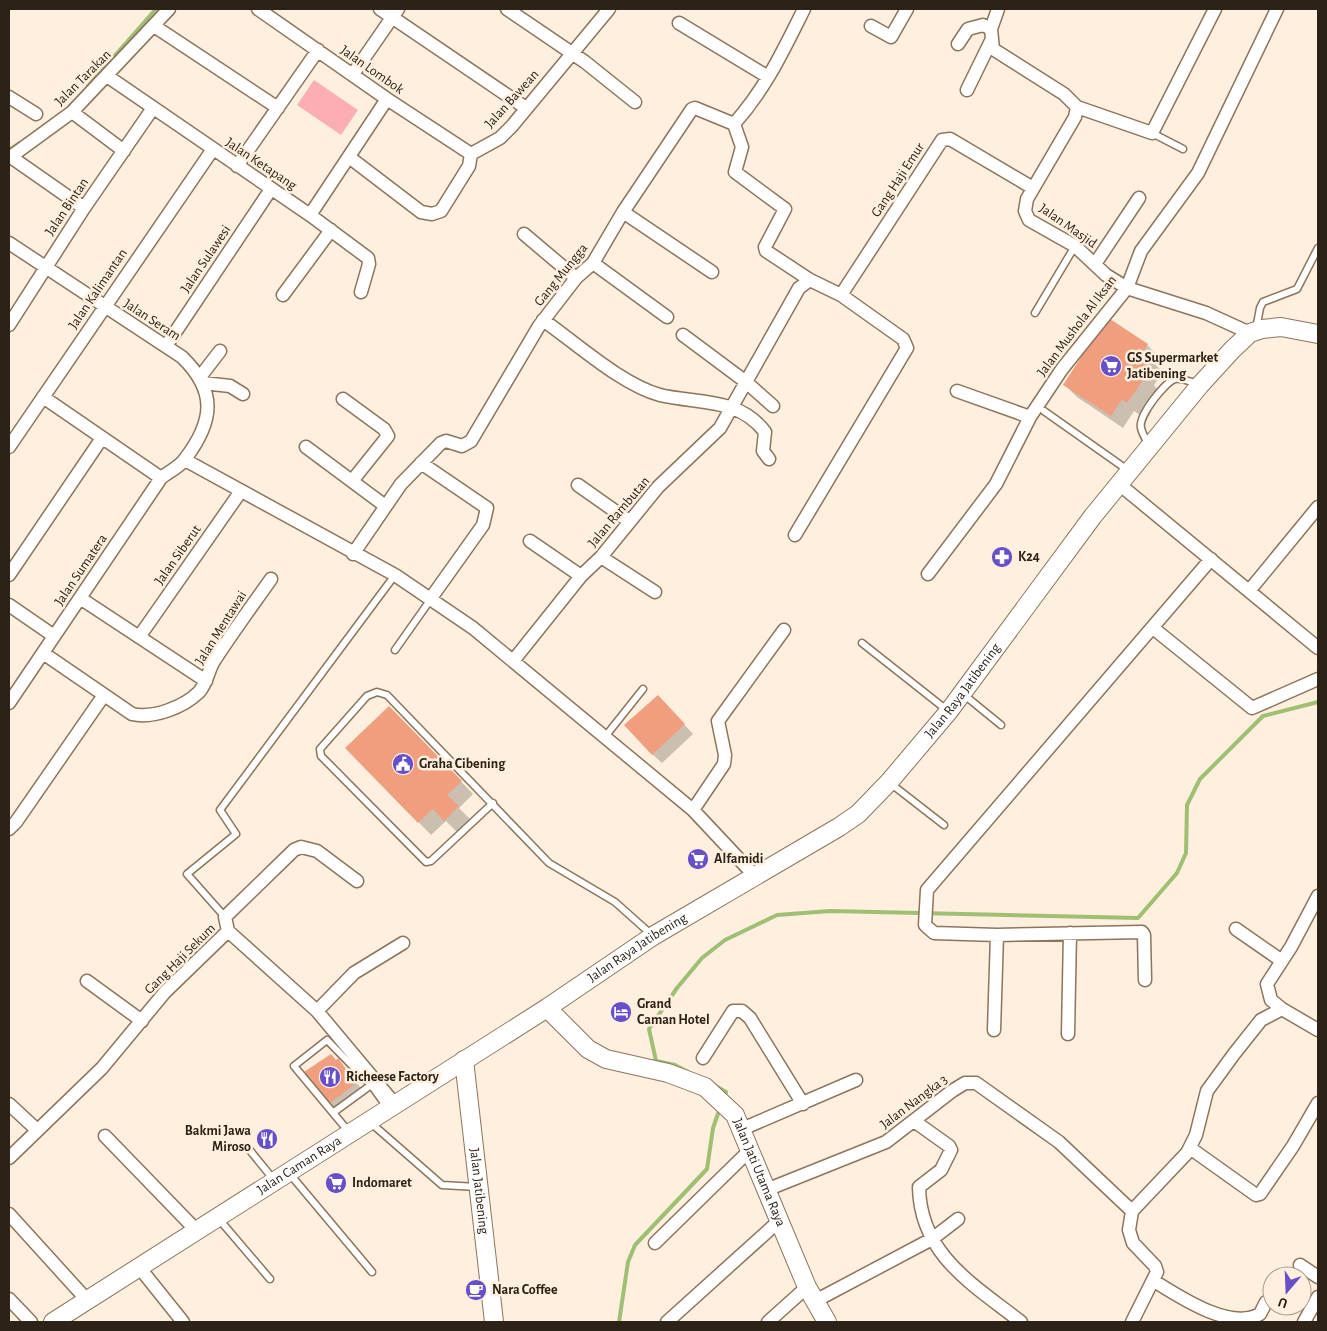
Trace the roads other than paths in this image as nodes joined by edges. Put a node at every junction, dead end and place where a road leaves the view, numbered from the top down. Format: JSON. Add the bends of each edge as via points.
{"nodes":[{"id":1,"x":169,"y":9,"type":"edge"},
{"id":2,"x":258,"y":9,"type":"edge"},
{"id":3,"x":380,"y":9,"type":"edge"},
{"id":4,"x":507,"y":9,"type":"edge"},
{"id":5,"x":804,"y":9,"type":"edge"},
{"id":6,"x":907,"y":9,"type":"edge"},
{"id":7,"x":998,"y":9,"type":"edge"},
{"id":8,"x":1215,"y":9,"type":"edge"},
{"id":9,"x":1277,"y":9,"type":"edge"},
{"id":10,"x":608,"y":10,"type":"edge"},
{"id":11,"x":395,"y":13,"type":"edge"},
{"id":12,"x":680,"y":24,"type":"dead end"},
{"id":13,"x":154,"y":26,"type":"junction"},
{"id":14,"x":872,"y":26,"type":"dead end"},
{"id":15,"x":991,"y":35,"type":"junction"},
{"id":16,"x":958,"y":44,"type":"dead end"},
{"id":17,"x":318,"y":50,"type":"junction"},
{"id":18,"x":572,"y":54,"type":"junction"},
{"id":19,"x":353,"y":74,"type":"junction"},
{"id":20,"x":107,"y":76,"type":"junction"},
{"id":21,"x":768,"y":77,"type":"junction"},
{"id":22,"x":967,"y":90,"type":"dead end"},
{"id":23,"x":9,"y":97,"type":"edge"},
{"id":24,"x":387,"y":99,"type":"junction"},
{"id":25,"x":635,"y":102,"type":"dead end"},
{"id":26,"x":1077,"y":107,"type":"junction"},
{"id":27,"x":153,"y":108,"type":"junction"},
{"id":28,"x":278,"y":108,"type":"junction"},
{"id":29,"x":526,"y":108,"type":"junction"},
{"id":30,"x":72,"y":112,"type":"junction"},
{"id":31,"x":36,"y":114,"type":"dead end"},
{"id":32,"x":734,"y":124,"type":"junction"},
{"id":33,"x":1152,"y":133,"type":"junction"},
{"id":34,"x":213,"y":149,"type":"junction"},
{"id":35,"x":1184,"y":149,"type":"dead end"},
{"id":36,"x":124,"y":151,"type":"junction"},
{"id":37,"x":471,"y":154,"type":"junction"},
{"id":38,"x":348,"y":156,"type":"junction"},
{"id":39,"x":10,"y":158,"type":"edge"},
{"id":40,"x":237,"y":166,"type":"junction"},
{"id":41,"x":1033,"y":188,"type":"junction"},
{"id":42,"x":271,"y":189,"type":"junction"},
{"id":43,"x":1139,"y":198,"type":"dead end"},
{"id":44,"x":84,"y":208,"type":"junction"},
{"id":45,"x":623,"y":212,"type":"junction"},
{"id":46,"x":310,"y":215,"type":"junction"},
{"id":47,"x":331,"y":230,"type":"junction"},
{"id":48,"x":524,"y":234,"type":"dead end"},
{"id":49,"x":9,"y":243,"type":"edge"},
{"id":50,"x":1075,"y":246,"type":"junction"},
{"id":51,"x":1318,"y":248,"type":"edge"},
{"id":52,"x":592,"y":263,"type":"junction"},
{"id":53,"x":1095,"y":264,"type":"junction"},
{"id":54,"x":45,"y":267,"type":"junction"},
{"id":55,"x":712,"y":272,"type":"dead end"},
{"id":56,"x":576,"y":278,"type":"junction"},
{"id":57,"x":810,"y":280,"type":"junction"},
{"id":58,"x":1127,"y":288,"type":"junction"},
{"id":59,"x":361,"y":292,"type":"dead end"},
{"id":60,"x":283,"y":295,"type":"dead end"},
{"id":61,"x":841,"y":295,"type":"junction"},
{"id":62,"x":104,"y":307,"type":"junction"},
{"id":63,"x":1035,"y":313,"type":"dead end"},
{"id":64,"x":667,"y":317,"type":"dead end"},
{"id":65,"x":543,"y":320,"type":"junction"},
{"id":66,"x":9,"y":325,"type":"edge"},
{"id":67,"x":1253,"y":332,"type":"junction"},
{"id":68,"x":1318,"y":334,"type":"edge"},
{"id":69,"x":683,"y":335,"type":"dead end"},
{"id":70,"x":166,"y":346,"type":"junction"},
{"id":71,"x":220,"y":351,"type":"dead end"},
{"id":72,"x":202,"y":380,"type":"junction"},
{"id":73,"x":746,"y":382,"type":"junction"},
{"id":74,"x":1200,"y":385,"type":"junction"},
{"id":75,"x":957,"y":391,"type":"dead end"},
{"id":76,"x":243,"y":394,"type":"dead end"},
{"id":77,"x":43,"y":397,"type":"junction"},
{"id":78,"x":344,"y":399,"type":"dead end"},
{"id":79,"x":773,"y":406,"type":"dead end"},
{"id":80,"x":733,"y":407,"type":"junction"},
{"id":81,"x":1044,"y":411,"type":"dead end"},
{"id":82,"x":1030,"y":417,"type":"junction"},
{"id":83,"x":102,"y":438,"type":"junction"},
{"id":84,"x":1150,"y":446,"type":"junction"},
{"id":85,"x":9,"y":447,"type":"edge"},
{"id":86,"x":306,"y":447,"type":"dead end"},
{"id":87,"x":768,"y":459,"type":"dead end"},
{"id":88,"x":184,"y":460,"type":"junction"},
{"id":89,"x":421,"y":463,"type":"junction"},
{"id":90,"x":161,"y":478,"type":"junction"},
{"id":91,"x":1124,"y":478,"type":"junction"},
{"id":92,"x":352,"y":481,"type":"junction"},
{"id":93,"x":578,"y":485,"type":"dead end"},
{"id":94,"x":240,"y":491,"type":"junction"},
{"id":95,"x":384,"y":505,"type":"junction"},
{"id":96,"x":1318,"y":507,"type":"edge"},
{"id":97,"x":629,"y":521,"type":"junction"},
{"id":98,"x":795,"y":536,"type":"dead end"},
{"id":99,"x":530,"y":541,"type":"dead end"},
{"id":100,"x":353,"y":554,"type":"junction"},
{"id":101,"x":601,"y":557,"type":"junction"},
{"id":102,"x":1211,"y":559,"type":"junction"},
{"id":103,"x":928,"y":574,"type":"dead end"},
{"id":104,"x":9,"y":575,"type":"edge"},
{"id":105,"x":395,"y":575,"type":"junction"},
{"id":106,"x":581,"y":576,"type":"junction"},
{"id":107,"x":270,"y":579,"type":"dead end"},
{"id":108,"x":1249,"y":591,"type":"junction"},
{"id":109,"x":655,"y":592,"type":"dead end"},
{"id":110,"x":80,"y":598,"type":"junction"},
{"id":111,"x":432,"y":598,"type":"junction"},
{"id":112,"x":9,"y":605,"type":"edge"},
{"id":113,"x":1153,"y":628,"type":"junction"},
{"id":114,"x":784,"y":630,"type":"dead end"},
{"id":115,"x":54,"y":636,"type":"junction"},
{"id":116,"x":139,"y":637,"type":"junction"},
{"id":117,"x":862,"y":643,"type":"dead end"},
{"id":118,"x":1318,"y":648,"type":"edge"},
{"id":119,"x":395,"y":650,"type":"dead end"},
{"id":120,"x":43,"y":653,"type":"junction"},
{"id":121,"x":513,"y":661,"type":"junction"},
{"id":122,"x":1318,"y":679,"type":"edge"},
{"id":123,"x":206,"y":682,"type":"junction"},
{"id":124,"x":643,"y":689,"type":"dead end"},
{"id":125,"x":962,"y":693,"type":"junction"},
{"id":126,"x":104,"y":695,"type":"junction"},
{"id":127,"x":9,"y":703,"type":"edge"},
{"id":128,"x":948,"y":712,"type":"junction"},
{"id":129,"x":1001,"y":725,"type":"dead end"},
{"id":130,"x":604,"y":738,"type":"junction"},
{"id":131,"x":889,"y":782,"type":"junction"},
{"id":132,"x":493,"y":803,"type":"junction"},
{"id":133,"x":693,"y":810,"type":"junction"},
{"id":134,"x":944,"y":825,"type":"dead end"},
{"id":135,"x":9,"y":829,"type":"edge"},
{"id":136,"x":754,"y":875,"type":"junction"},
{"id":137,"x":357,"y":881,"type":"dead end"},
{"id":138,"x":1318,"y":896,"type":"edge"},
{"id":139,"x":225,"y":917,"type":"junction"},
{"id":140,"x":1236,"y":929,"type":"dead end"},
{"id":141,"x":228,"y":931,"type":"junction"},
{"id":142,"x":1070,"y":933,"type":"junction"},
{"id":143,"x":997,"y":935,"type":"junction"},
{"id":144,"x":653,"y":936,"type":"junction"},
{"id":145,"x":404,"y":943,"type":"dead end"},
{"id":146,"x":1282,"y":961,"type":"junction"},
{"id":147,"x":86,"y":980,"type":"dead end"},
{"id":148,"x":1145,"y":980,"type":"dead end"},
{"id":149,"x":547,"y":1008,"type":"junction"},
{"id":150,"x":1282,"y":1009,"type":"junction"},
{"id":151,"x":317,"y":1011,"type":"junction"},
{"id":152,"x":142,"y":1021,"type":"junction"},
{"id":153,"x":994,"y":1030,"type":"dead end"},
{"id":154,"x":1318,"y":1030,"type":"edge"},
{"id":155,"x":1068,"y":1034,"type":"dead end"},
{"id":156,"x":703,"y":1058,"type":"dead end"},
{"id":157,"x":464,"y":1060,"type":"junction"},
{"id":158,"x":856,"y":1080,"type":"dead end"},
{"id":159,"x":370,"y":1085,"type":"junction"},
{"id":160,"x":1318,"y":1103,"type":"edge"},
{"id":161,"x":9,"y":1104,"type":"edge"},
{"id":162,"x":803,"y":1104,"type":"junction"},
{"id":163,"x":390,"y":1105,"type":"junction"},
{"id":164,"x":334,"y":1112,"type":"junction"},
{"id":165,"x":368,"y":1120,"type":"junction"},
{"id":166,"x":914,"y":1121,"type":"junction"},
{"id":167,"x":739,"y":1122,"type":"junction"},
{"id":168,"x":37,"y":1130,"type":"junction"},
{"id":169,"x":350,"y":1133,"type":"junction"},
{"id":170,"x":105,"y":1136,"type":"dead end"},
{"id":171,"x":248,"y":1148,"type":"dead end"},
{"id":172,"x":1190,"y":1148,"type":"junction"},
{"id":173,"x":750,"y":1150,"type":"junction"},
{"id":174,"x":9,"y":1158,"type":"edge"},
{"id":175,"x":282,"y":1177,"type":"junction"},
{"id":176,"x":477,"y":1187,"type":"junction"},
{"id":177,"x":766,"y":1190,"type":"junction"},
{"id":178,"x":1132,"y":1211,"type":"junction"},
{"id":179,"x":9,"y":1214,"type":"edge"},
{"id":180,"x":217,"y":1218,"type":"junction"},
{"id":181,"x":958,"y":1219,"type":"dead end"},
{"id":182,"x":779,"y":1221,"type":"junction"},
{"id":183,"x":197,"y":1231,"type":"junction"},
{"id":184,"x":932,"y":1239,"type":"junction"},
{"id":185,"x":655,"y":1243,"type":"dead end"},
{"id":186,"x":1300,"y":1265,"type":"dead end"},
{"id":187,"x":140,"y":1267,"type":"junction"},
{"id":188,"x":372,"y":1272,"type":"dead end"},
{"id":189,"x":1318,"y":1277,"type":"edge"},
{"id":190,"x":270,"y":1279,"type":"dead end"},
{"id":191,"x":1154,"y":1281,"type":"junction"},
{"id":192,"x":811,"y":1294,"type":"junction"},
{"id":193,"x":1318,"y":1297,"type":"edge"},
{"id":194,"x":9,"y":1299,"type":"edge"},
{"id":195,"x":87,"y":1300,"type":"junction"},
{"id":196,"x":1262,"y":1310,"type":"edge"},
{"id":197,"x":31,"y":1322,"type":"edge"},
{"id":198,"x":53,"y":1322,"type":"edge"},
{"id":199,"x":183,"y":1322,"type":"edge"},
{"id":200,"x":494,"y":1322,"type":"edge"},
{"id":201,"x":667,"y":1322,"type":"edge"},
{"id":202,"x":768,"y":1322,"type":"edge"},
{"id":203,"x":827,"y":1322,"type":"edge"},
{"id":204,"x":1021,"y":1322,"type":"edge"},
{"id":205,"x":1132,"y":1322,"type":"edge"},
{"id":206,"x":1304,"y":1322,"type":"edge"}],
"edges":[{"from":1,"to":13,"type":"street","name":"Jalan Tarakan"},
{"from":2,"to":17,"type":"street","name":"Jalan Lombok"},
{"from":3,"to":11,"type":"street"},
{"from":4,"to":18,"type":"street"},
{"from":5,"to":21,"type":"street"},
{"from":6,"to":14,"type":"street","via":[[891,38]]},
{"from":7,"to":15,"type":"street"},
{"from":8,"to":33,"type":"street"},
{"from":9,"to":58,"type":"street","name":"Jalan Mushola Al Iksan","via":[[1198,173],[1141,251]]},
{"from":10,"to":18,"type":"street","name":"Jalan Bawean"},
{"from":11,"to":19,"type":"street"},
{"from":11,"to":29,"type":"street"},
{"from":12,"to":21,"type":"street"},
{"from":13,"to":20,"type":"street","name":"Jalan Tarakan"},
{"from":13,"to":28,"type":"street"},
{"from":15,"to":16,"type":"street","via":[[983,25],[968,29]]},
{"from":15,"to":22,"type":"street"},
{"from":15,"to":26,"type":"street","via":[[993,49],[1064,94]]},
{"from":17,"to":19,"type":"street","name":"Jalan Lombok"},
{"from":17,"to":28,"type":"street"},
{"from":18,"to":25,"type":"street"},
{"from":18,"to":29,"type":"street","name":"Jalan Bawean"},
{"from":19,"to":24,"type":"street","name":"Jalan Lombok"},
{"from":20,"to":27,"type":"street","name":"Jalan Ketapang"},
{"from":20,"to":30,"type":"street","name":"Jalan Tarakan"},
{"from":21,"to":32,"type":"street","via":[[755,100]]},
{"from":23,"to":31,"type":"street"},
{"from":24,"to":37,"type":"street","name":"Jalan Lombok"},
{"from":24,"to":38,"type":"street"},
{"from":26,"to":33,"type":"street"},
{"from":26,"to":41,"type":"street","name":"Jalan Masjid","via":[[1075,117]]},
{"from":27,"to":34,"type":"street","name":"Jalan Ketapang"},
{"from":27,"to":36,"type":"street","name":"Jalan Bintan"},
{"from":28,"to":40,"type":"street"},
{"from":29,"to":37,"type":"street","name":"Jalan Bawean","via":[[500,138]]},
{"from":30,"to":36,"type":"street"},
{"from":30,"to":39,"type":"street","name":"Jalan Tarakan"},
{"from":32,"to":45,"type":"street","name":"Gang Mungga","via":[[692,109]]},
{"from":32,"to":57,"type":"street","via":[[742,147],[735,172],[785,209],[765,247],[766,251]]},
{"from":33,"to":35,"type":"lane"},
{"from":34,"to":40,"type":"street","name":"Jalan Ketapang"},
{"from":34,"to":62,"type":"street","name":"Jalan Kalimantan"},
{"from":36,"to":44,"type":"street","name":"Jalan Bintan"},
{"from":37,"to":38,"type":"street","via":[[469,166],[441,211],[432,214],[416,208]]},
{"from":38,"to":46,"type":"street"},
{"from":39,"to":44,"type":"street"},
{"from":40,"to":42,"type":"street","name":"Jalan Ketapang"},
{"from":41,"to":50,"type":"street","name":"Jalan Masjid","via":[[1025,211],[1029,220]]},
{"from":41,"to":61,"type":"street","name":"Gang Haji Emur","via":[[950,139],[942,140]]},
{"from":42,"to":46,"type":"street","name":"Jalan Ketapang"},
{"from":42,"to":70,"type":"street","name":"Jalan Sulawesi"},
{"from":43,"to":53,"type":"street"},
{"from":44,"to":54,"type":"street","name":"Jalan Bintan"},
{"from":45,"to":52,"type":"street","name":"Gang Mungga"},
{"from":45,"to":55,"type":"street"},
{"from":46,"to":47,"type":"street","name":"Jalan Ketapang"},
{"from":47,"to":59,"type":"street","name":"Jalan Ketapang","via":[[368,258]]},
{"from":47,"to":60,"type":"street"},
{"from":48,"to":56,"type":"street"},
{"from":49,"to":54,"type":"street","name":"Jalan Seram"},
{"from":50,"to":53,"type":"street","name":"Jalan Masjid"},
{"from":50,"to":63,"type":"lane"},
{"from":51,"to":67,"type":"lane","via":[[1297,289],[1263,302]]},
{"from":52,"to":56,"type":"street","name":"Gang Mungga"},
{"from":52,"to":64,"type":"street"},
{"from":53,"to":58,"type":"street","name":"Jalan Masjid","via":[[1106,276]]},
{"from":54,"to":62,"type":"street","name":"Jalan Seram"},
{"from":54,"to":66,"type":"street","name":"Jalan Bintan"},
{"from":56,"to":65,"type":"street","name":"Gang Mungga"},
{"from":57,"to":61,"type":"street"},
{"from":57,"to":73,"type":"street","name":"Jalan Rambutan","via":[[799,288]]},
{"from":58,"to":67,"type":"street","name":"Jalan Masjid"},
{"from":58,"to":82,"type":"street","name":"Jalan Mushola Al Iksan","via":[[1062,369]]},
{"from":61,"to":98,"type":"street","via":[[903,339],[907,348]]},
{"from":62,"to":70,"type":"street","name":"Jalan Seram"},
{"from":62,"to":77,"type":"street","name":"Jalan Kalimantan"},
{"from":65,"to":80,"type":"street","via":[[608,368],[658,394]]},
{"from":65,"to":89,"type":"street","name":"Gang Mungga","via":[[471,441],[458,447],[443,442]]},
{"from":67,"to":68,"type":"main road","via":[[1281,327]]},
{"from":67,"to":74,"type":"main road","name":"Jalan Raya Jatibening"},
{"from":69,"to":73,"type":"street"},
{"from":70,"to":72,"type":"street","name":"Jalan Seram"},
{"from":71,"to":72,"type":"street"},
{"from":72,"to":76,"type":"street","via":[[230,386]]},
{"from":72,"to":88,"type":"street","via":[[207,417]]},
{"from":73,"to":79,"type":"street"},
{"from":73,"to":80,"type":"street","name":"Jalan Rambutan"},
{"from":74,"to":84,"type":"main road","name":"Jalan Raya Jatibening"},
{"from":74,"to":84,"type":"lane","via":[[1180,379],[1168,383],[1141,421],[1140,427]]},
{"from":75,"to":82,"type":"street"},
{"from":77,"to":83,"type":"street"},
{"from":77,"to":85,"type":"street","name":"Jalan Kalimantan"},
{"from":78,"to":92,"type":"street","via":[[384,429],[388,436]]},
{"from":80,"to":87,"type":"street","via":[[765,432],[762,451]]},
{"from":80,"to":97,"type":"street","name":"Jalan Rambutan","via":[[720,428],[658,487]]},
{"from":81,"to":91,"type":"lane"},
{"from":82,"to":103,"type":"street","name":"Jalan Mushola Al Iksan","via":[[996,484]]},
{"from":83,"to":90,"type":"street"},
{"from":83,"to":104,"type":"street"},
{"from":84,"to":91,"type":"main road","name":"Jalan Raya Jatibening"},
{"from":86,"to":92,"type":"street"},
{"from":88,"to":90,"type":"street","name":"Jalan Sumatera"},
{"from":88,"to":94,"type":"street"},
{"from":89,"to":95,"type":"street","name":"Gang Mungga"},
{"from":89,"to":111,"type":"street","via":[[487,508],[483,525]]},
{"from":90,"to":110,"type":"street","name":"Jalan Sumatera"},
{"from":91,"to":102,"type":"street"},
{"from":91,"to":125,"type":"main road","name":"Jalan Raya Jatibening"},
{"from":92,"to":95,"type":"street"},
{"from":93,"to":97,"type":"street"},
{"from":94,"to":100,"type":"street"},
{"from":94,"to":116,"type":"street","name":"Jalan Siberut"},
{"from":95,"to":100,"type":"street","name":"Gang Mungga"},
{"from":96,"to":108,"type":"street"},
{"from":97,"to":101,"type":"street","name":"Jalan Rambutan"},
{"from":99,"to":106,"type":"street"},
{"from":100,"to":105,"type":"street"},
{"from":101,"to":106,"type":"street","name":"Jalan Rambutan"},
{"from":101,"to":109,"type":"street"},
{"from":102,"to":108,"type":"street"},
{"from":102,"to":113,"type":"street"},
{"from":105,"to":111,"type":"street"},
{"from":105,"to":139,"type":"lane","via":[[220,810],[236,834],[187,874]]},
{"from":106,"to":121,"type":"street","name":"Jalan Rambutan"},
{"from":107,"to":123,"type":"street","name":"Jalan Mentawai","via":[[213,662]]},
{"from":108,"to":118,"type":"street"},
{"from":110,"to":115,"type":"street","name":"Jalan Sumatera"},
{"from":110,"to":116,"type":"street"},
{"from":111,"to":119,"type":"lane"},
{"from":111,"to":121,"type":"street"},
{"from":112,"to":115,"type":"street"},
{"from":113,"to":122,"type":"street","via":[[1252,708]]},
{"from":113,"to":143,"type":"street","via":[[928,890],[924,925],[934,932]]},
{"from":114,"to":133,"type":"street","via":[[718,720],[724,764]]},
{"from":115,"to":120,"type":"street","name":"Jalan Sumatera"},
{"from":116,"to":123,"type":"street"},
{"from":117,"to":128,"type":"lane"},
{"from":120,"to":126,"type":"street","name":"Jalan Mentawai"},
{"from":120,"to":127,"type":"street","name":"Jalan Sumatera"},
{"from":121,"to":130,"type":"street"},
{"from":123,"to":126,"type":"street","name":"Jalan Mentawai","via":[[187,701],[141,717]]},
{"from":124,"to":130,"type":"lane"},
{"from":125,"to":128,"type":"main road","name":"Jalan Raya Jatibening"},
{"from":125,"to":129,"type":"lane"},
{"from":126,"to":135,"type":"street"},
{"from":128,"to":131,"type":"main road","name":"Jalan Raya Jatibening"},
{"from":130,"to":133,"type":"street"},
{"from":131,"to":134,"type":"lane"},
{"from":131,"to":136,"type":"main road","name":"Jalan Raya Jatibening","via":[[858,814]]},
{"from":132,"to":132,"type":"lane","via":[[431,861],[426,862],[321,756],[320,749],[367,696],[382,693]]},
{"from":132,"to":144,"type":"lane","via":[[549,863],[615,902]]},
{"from":133,"to":136,"type":"street"},
{"from":136,"to":144,"type":"main road","name":"Jalan Raya Jatibening"},
{"from":137,"to":139,"type":"street","via":[[317,851],[301,847],[294,850]]},
{"from":138,"to":146,"type":"street"},
{"from":139,"to":141,"type":"street"},
{"from":140,"to":146,"type":"street"},
{"from":141,"to":151,"type":"street","name":"Gang Haji Sekum"},
{"from":141,"to":152,"type":"street","name":"Gang Haji Sekum","via":[[165,992]]},
{"from":142,"to":143,"type":"street"},
{"from":142,"to":148,"type":"street","via":[[1142,932]]},
{"from":142,"to":155,"type":"street"},
{"from":143,"to":153,"type":"street"},
{"from":144,"to":149,"type":"main road","name":"Jalan Raya Jatibening"},
{"from":145,"to":151,"type":"street","via":[[354,973]]},
{"from":146,"to":150,"type":"street","via":[[1267,984],[1267,992]]},
{"from":147,"to":152,"type":"street"},
{"from":149,"to":157,"type":"main road","name":"Jalan Caman Raya"},
{"from":149,"to":167,"type":"main road","name":"Jalan Jati Utama Raya","via":[[588,1049],[606,1059],[668,1073],[705,1087]]},
{"from":150,"to":154,"type":"street"},
{"from":150,"to":172,"type":"street","via":[[1261,1020],[1207,1091]]},
{"from":151,"to":163,"type":"street","name":"Gang Haji Sekum"},
{"from":152,"to":168,"type":"street","name":"Gang Haji Sekum","via":[[102,1068]]},
{"from":156,"to":162,"type":"street","via":[[733,1011],[742,1010]]},
{"from":157,"to":163,"type":"main road","name":"Jalan Caman Raya"},
{"from":157,"to":176,"type":"main road","name":"Jalan Jatibening"},
{"from":158,"to":162,"type":"street"},
{"from":159,"to":163,"type":"lane"},
{"from":159,"to":164,"type":"lane"},
{"from":159,"to":164,"type":"lane","via":[[327,1040],[294,1066]]},
{"from":160,"to":172,"type":"street","via":[[1260,1194]]},
{"from":161,"to":168,"type":"street"},
{"from":162,"to":167,"type":"street"},
{"from":163,"to":165,"type":"main road","name":"Jalan Caman Raya"},
{"from":164,"to":169,"type":"lane"},
{"from":165,"to":169,"type":"main road","name":"Jalan Caman Raya"},
{"from":165,"to":176,"type":"lane","via":[[442,1185]]},
{"from":166,"to":177,"type":"street","name":"Jalan Nangka 3","via":[[886,1142]]},
{"from":166,"to":178,"type":"street","name":"Jalan Nangka 3","via":[[965,1083],[976,1083],[1059,1142]]},
{"from":166,"to":184,"type":"street","via":[[951,1150],[941,1170],[918,1187],[922,1215]]},
{"from":167,"to":173,"type":"main road","name":"Jalan Jati Utama Raya"},
{"from":168,"to":174,"type":"street","name":"Gang Haji Sekum"},
{"from":169,"to":175,"type":"main road","name":"Jalan Caman Raya"},
{"from":170,"to":183,"type":"street"},
{"from":171,"to":175,"type":"lane"},
{"from":172,"to":178,"type":"street"},
{"from":173,"to":177,"type":"main road","name":"Jalan Jati Utama Raya"},
{"from":173,"to":185,"type":"street"},
{"from":175,"to":180,"type":"main road","name":"Jalan Caman Raya"},
{"from":175,"to":188,"type":"lane"},
{"from":176,"to":200,"type":"main road","name":"Jalan Jatibening"},
{"from":177,"to":182,"type":"main road","name":"Jalan Jati Utama Raya"},
{"from":178,"to":191,"type":"street","via":[[1129,1230],[1144,1257],[1155,1266]]},
{"from":179,"to":195,"type":"street"},
{"from":180,"to":183,"type":"main road","name":"Jalan Caman Raya"},
{"from":180,"to":190,"type":"lane"},
{"from":181,"to":184,"type":"street"},
{"from":182,"to":192,"type":"main road","name":"Jalan Jati Utama Raya"},
{"from":182,"to":201,"type":"street"},
{"from":183,"to":187,"type":"main road","name":"Jalan Caman Raya"},
{"from":184,"to":192,"type":"street"},
{"from":184,"to":204,"type":"street","via":[[961,1276]]},
{"from":186,"to":189,"type":"street"},
{"from":187,"to":195,"type":"main road","name":"Jalan Caman Raya"},
{"from":187,"to":199,"type":"street"},
{"from":191,"to":196,"type":"street","via":[[1194,1305],[1238,1319],[1247,1319]]},
{"from":191,"to":205,"type":"street"},
{"from":192,"to":202,"type":"street"},
{"from":192,"to":203,"type":"main road","name":"Jalan Jati Utama Raya"},
{"from":193,"to":206,"type":"street"},
{"from":194,"to":197,"type":"street"},
{"from":195,"to":198,"type":"main road","name":"Jalan Caman Raya"}]}
